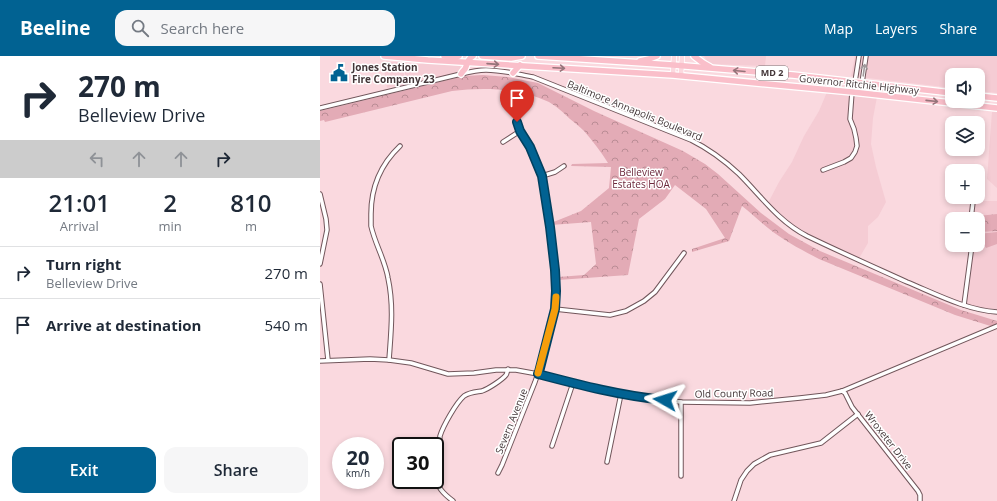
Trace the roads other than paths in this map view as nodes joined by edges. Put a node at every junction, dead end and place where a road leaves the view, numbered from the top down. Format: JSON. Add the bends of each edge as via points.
{"nodes":[{"id":1,"x":384,"y":56,"type":"edge"},
{"id":2,"x":444,"y":56,"type":"edge"},
{"id":3,"x":459,"y":56,"type":"edge"},
{"id":4,"x":473,"y":56,"type":"edge"},
{"id":5,"x":482,"y":56,"type":"edge"},
{"id":6,"x":522,"y":56,"type":"edge"},
{"id":7,"x":538,"y":56,"type":"edge"},
{"id":8,"x":657,"y":56,"type":"edge"},
{"id":9,"x":674,"y":56,"type":"edge"},
{"id":10,"x":682,"y":56,"type":"edge"},
{"id":11,"x":694,"y":56,"type":"edge"},
{"id":12,"x":858,"y":56,"type":"edge"},
{"id":13,"x":866,"y":56,"type":"edge"},
{"id":14,"x":467,"y":62,"type":"junction"},
{"id":15,"x":631,"y":62,"type":"junction"},
{"id":16,"x":674,"y":65,"type":"junction"},
{"id":17,"x":520,"y":66,"type":"junction"},
{"id":18,"x":682,"y":66,"type":"junction"},
{"id":19,"x":712,"y":68,"type":"junction"},
{"id":20,"x":513,"y":73,"type":"junction"},
{"id":21,"x":461,"y":74,"type":"junction"},
{"id":22,"x":673,"y":75,"type":"junction"},
{"id":23,"x":681,"y":76,"type":"junction"},
{"id":24,"x":858,"y":83,"type":"junction"},
{"id":25,"x":852,"y":92,"type":"junction"},
{"id":26,"x":945,"y":92,"type":"edge"},
{"id":27,"x":985,"y":97,"type":"edge"},
{"id":28,"x":997,"y":98,"type":"edge"},
{"id":29,"x":320,"y":108,"type":"edge"},
{"id":30,"x":997,"y":108,"type":"edge"},
{"id":31,"x":517,"y":122,"type":"dead end"},
{"id":32,"x":520,"y":131,"type":"junction"},
{"id":33,"x":503,"y":142,"type":"dead end"},
{"id":34,"x":400,"y":146,"type":"dead end"},
{"id":35,"x":564,"y":166,"type":"dead end"},
{"id":36,"x":823,"y":170,"type":"dead end"},
{"id":37,"x":542,"y":176,"type":"junction"},
{"id":38,"x":320,"y":194,"type":"edge"},
{"id":39,"x":971,"y":252,"type":"edge"},
{"id":40,"x":684,"y":253,"type":"dead end"},
{"id":41,"x":320,"y":264,"type":"edge"},
{"id":42,"x":320,"y":284,"type":"edge"},
{"id":43,"x":964,"y":305,"type":"junction"},
{"id":44,"x":555,"y":309,"type":"junction"},
{"id":45,"x":997,"y":312,"type":"edge"},
{"id":46,"x":997,"y":326,"type":"edge"},
{"id":47,"x":328,"y":360,"type":"junction"},
{"id":48,"x":389,"y":360,"type":"junction"},
{"id":49,"x":320,"y":361,"type":"edge"},
{"id":50,"x":508,"y":369,"type":"junction"},
{"id":51,"x":538,"y":374,"type":"junction"},
{"id":52,"x":573,"y":383,"type":"junction"},
{"id":53,"x":842,"y":391,"type":"junction"},
{"id":54,"x":621,"y":394,"type":"junction"},
{"id":55,"x":681,"y":402,"type":"junction"},
{"id":56,"x":858,"y":414,"type":"junction"},
{"id":57,"x":552,"y":446,"type":"dead end"},
{"id":58,"x":607,"y":462,"type":"dead end"},
{"id":59,"x":498,"y":472,"type":"dead end"},
{"id":60,"x":682,"y":476,"type":"dead end"},
{"id":61,"x":453,"y":501,"type":"edge"},
{"id":62,"x":734,"y":501,"type":"edge"},
{"id":63,"x":920,"y":501,"type":"edge"}],
"edges":[{"from":1,"to":14,"type":"highway","name":"Governor Ritchie Highway","number":"MD 2"},
{"from":2,"to":3,"type":"highway"},
{"from":4,"to":14,"type":"highway"},
{"from":5,"to":6,"type":"highway"},
{"from":7,"to":15,"type":"highway","name":"Governor Ritchie Highway","number":"MD 2"},
{"from":8,"to":15,"type":"highway"},
{"from":9,"to":16,"type":"main road"},
{"from":10,"to":18,"type":"main road"},
{"from":11,"to":19,"type":"highway"},
{"from":12,"to":24,"type":"street"},
{"from":24,"to":13,"type":"street","one_way":true},
{"from":14,"to":17,"type":"highway","name":"Governor Ritchie Highway","number":"MD 2","one_way":true},
{"from":14,"to":21,"type":"highway"},
{"from":15,"to":16,"type":"highway","name":"Governor Ritchie Highway","number":"MD 2"},
{"from":16,"to":18,"type":"highway","name":"Governor Ritchie Highway","number":"MD 2"},
{"from":16,"to":22,"type":"main road"},
{"from":17,"to":20,"type":"highway"},
{"from":17,"to":22,"type":"highway","name":"Governor Ritchie Highway","number":"MD 2","one_way":true},
{"from":18,"to":19,"type":"highway","name":"Governor Ritchie Highway","number":"MD 2"},
{"from":18,"to":23,"type":"main road"},
{"from":24,"to":19,"type":"highway","name":"Governor Ritchie Highway","number":"MD 2","one_way":true},
{"from":20,"to":21,"type":"street","name":"Baltimore Annapolis Boulevard","via":[[485,70]]},
{"from":20,"to":43,"type":"street","name":"Baltimore Annapolis Boulevard","via":[[533,77],[691,140],[732,168],[776,214],[798,232]]},
{"from":21,"to":29,"type":"street","name":"Baltimore Annapolis Boulevard"},
{"from":22,"to":23,"type":"highway","name":"Governor Ritchie Highway","number":"MD 2"},
{"from":23,"to":25,"type":"highway","name":"Governor Ritchie Highway","number":"MD 2"},
{"from":24,"to":25,"type":"street"},
{"from":24,"to":25,"type":"street"},
{"from":24,"to":26,"type":"highway","name":"Governor Ritchie Highway","number":"MD 2"},
{"from":25,"to":30,"type":"highway","name":"Governor Ritchie Highway","number":"MD 2","one_way":true},
{"from":25,"to":36,"type":"street","via":[[850,119],[856,138],[855,152],[844,162]]},
{"from":27,"to":28,"type":"highway"},
{"from":31,"to":32,"type":"street","name":"Severn Avenue"},
{"from":32,"to":33,"type":"street"},
{"from":32,"to":37,"type":"street","name":"Severn Avenue"},
{"from":34,"to":48,"type":"street","via":[[381,170],[374,185],[371,201],[371,225],[388,277],[392,303]]},
{"from":35,"to":37,"type":"street"},
{"from":37,"to":44,"type":"street","name":"Severn Avenue","via":[[555,270]]},
{"from":38,"to":41,"type":"street","via":[[327,230]]},
{"from":39,"to":43,"type":"street"},
{"from":40,"to":44,"type":"street","via":[[655,292],[626,311],[610,315]]},
{"from":42,"to":47,"type":"street"},
{"from":43,"to":45,"type":"street","name":"Baltimore Annapolis Boulevard"},
{"from":44,"to":51,"type":"street","name":"Severn Avenue"},
{"from":46,"to":53,"type":"street","name":"Old County Road"},
{"from":47,"to":48,"type":"street","name":"Old County Road"},
{"from":47,"to":49,"type":"street","name":"Old County Road"},
{"from":48,"to":50,"type":"street","name":"Old County Road","via":[[411,362],[448,374]]},
{"from":50,"to":51,"type":"street","name":"Old County Road"},
{"from":50,"to":61,"type":"street","via":[[506,376],[498,382],[463,397],[440,436],[436,481]]},
{"from":51,"to":52,"type":"street","name":"Old County Road"},
{"from":51,"to":59,"type":"street","name":"Severn Avenue"},
{"from":52,"to":54,"type":"street","name":"Old County Road"},
{"from":52,"to":57,"type":"street"},
{"from":53,"to":55,"type":"street","name":"Old County Road","via":[[750,403]]},
{"from":53,"to":56,"type":"street","name":"Wroxeter Drive"},
{"from":54,"to":55,"type":"street","name":"Old County Road"},
{"from":54,"to":58,"type":"street"},
{"from":55,"to":60,"type":"street"},
{"from":56,"to":62,"type":"street","via":[[821,443],[770,455],[754,464],[741,480]]},
{"from":56,"to":63,"type":"street","name":"Wroxeter Drive","via":[[918,490]]}]}
